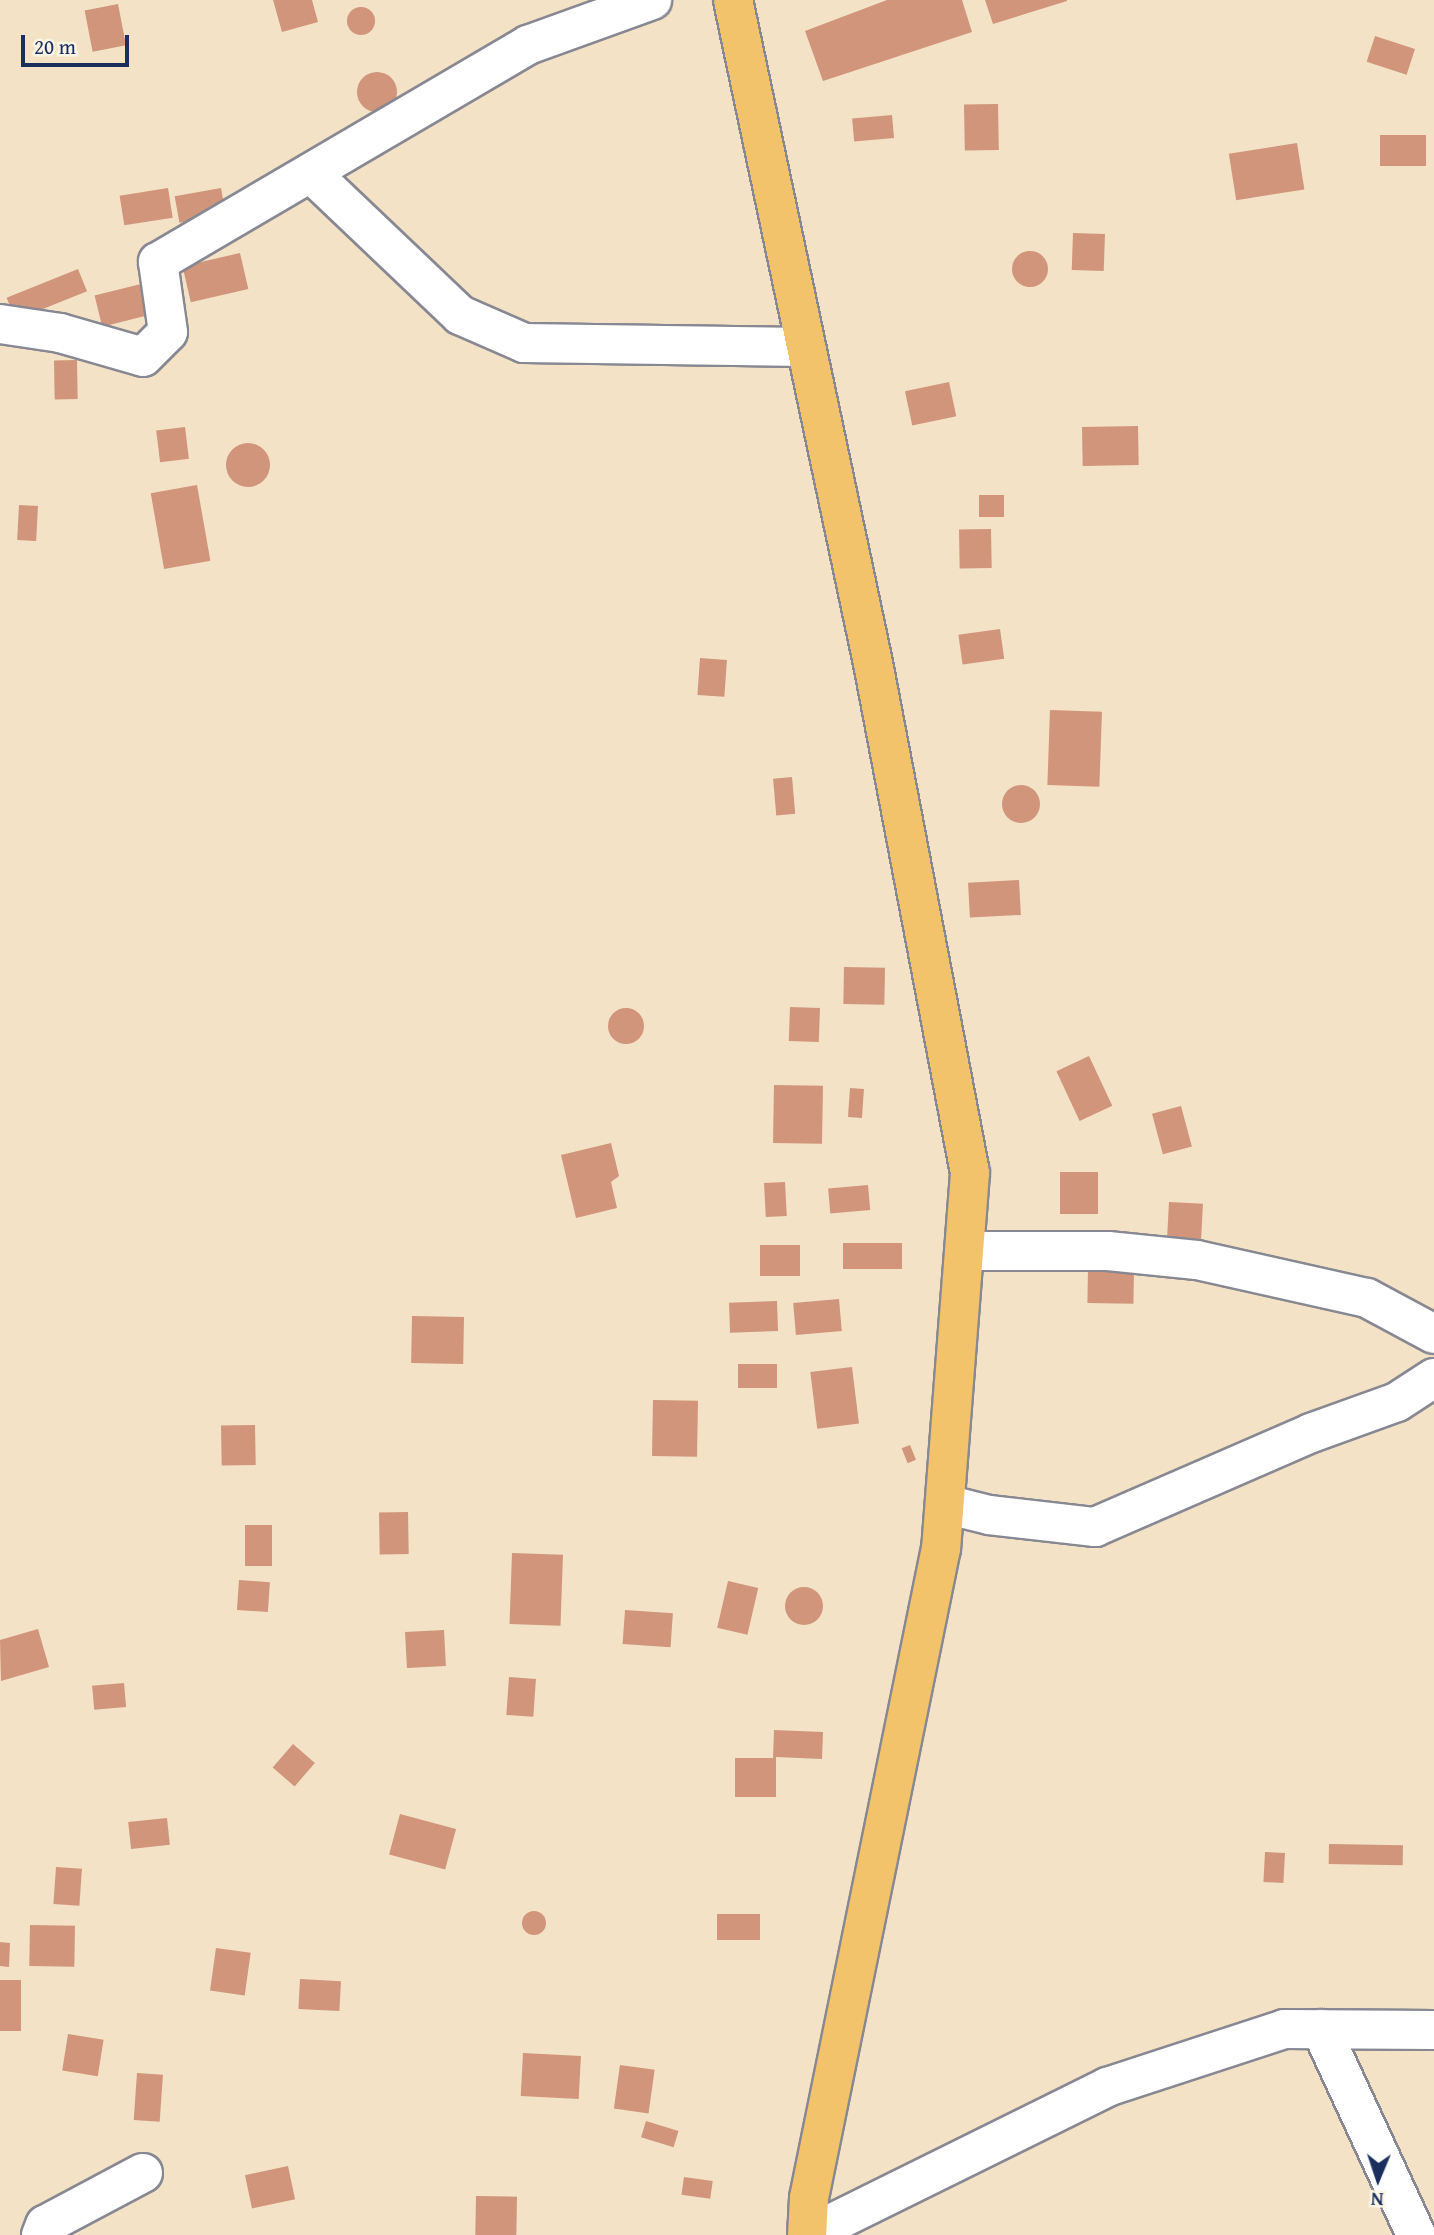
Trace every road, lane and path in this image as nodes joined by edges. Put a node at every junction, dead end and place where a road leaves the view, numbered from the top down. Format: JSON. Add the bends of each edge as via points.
{"nodes":[{"id":1,"x":652,"y":0,"type":"edge"},
{"id":2,"x":733,"y":0,"type":"edge"},
{"id":3,"x":313,"y":175,"type":"junction"},
{"id":4,"x":0,"y":324,"type":"edge"},
{"id":5,"x":805,"y":347,"type":"junction"},
{"id":6,"x":965,"y":1251,"type":"junction"},
{"id":7,"x":1434,"y":1334,"type":"edge"},
{"id":8,"x":1434,"y":1378,"type":"edge"},
{"id":9,"x":945,"y":1504,"type":"junction"},
{"id":10,"x":1321,"y":2029,"type":"junction"},
{"id":11,"x":1434,"y":2030,"type":"edge"},
{"id":12,"x":143,"y":2173,"type":"dead end"},
{"id":13,"x":41,"y":2235,"type":"edge"},
{"id":14,"x":808,"y":2235,"type":"edge"},
{"id":15,"x":1416,"y":2235,"type":"edge"}],
"edges":[{"from":1,"to":3,"type":"street","via":[[528,45]]},
{"from":2,"to":5,"type":"main road"},
{"from":3,"to":4,"type":"street","via":[[158,261],[168,332],[143,356],[60,333]]},
{"from":3,"to":5,"type":"street","via":[[460,315],[524,343]]},
{"from":5,"to":6,"type":"main road","via":[[873,663],[970,1173]]},
{"from":6,"to":7,"type":"street","via":[[1108,1251],[1197,1260],[1367,1298]]},
{"from":6,"to":9,"type":"main road"},
{"from":8,"to":9,"type":"street","via":[[1397,1402],[1311,1433],[1095,1527],[989,1515]]},
{"from":9,"to":14,"type":"main road","via":[[941,1548],[808,2198]]},
{"from":10,"to":11,"type":"street"},
{"from":10,"to":14,"type":"street","via":[[1284,2029],[1107,2087]]},
{"from":10,"to":15,"type":"street"},
{"from":12,"to":13,"type":"street","via":[[45,2225]]}]}
